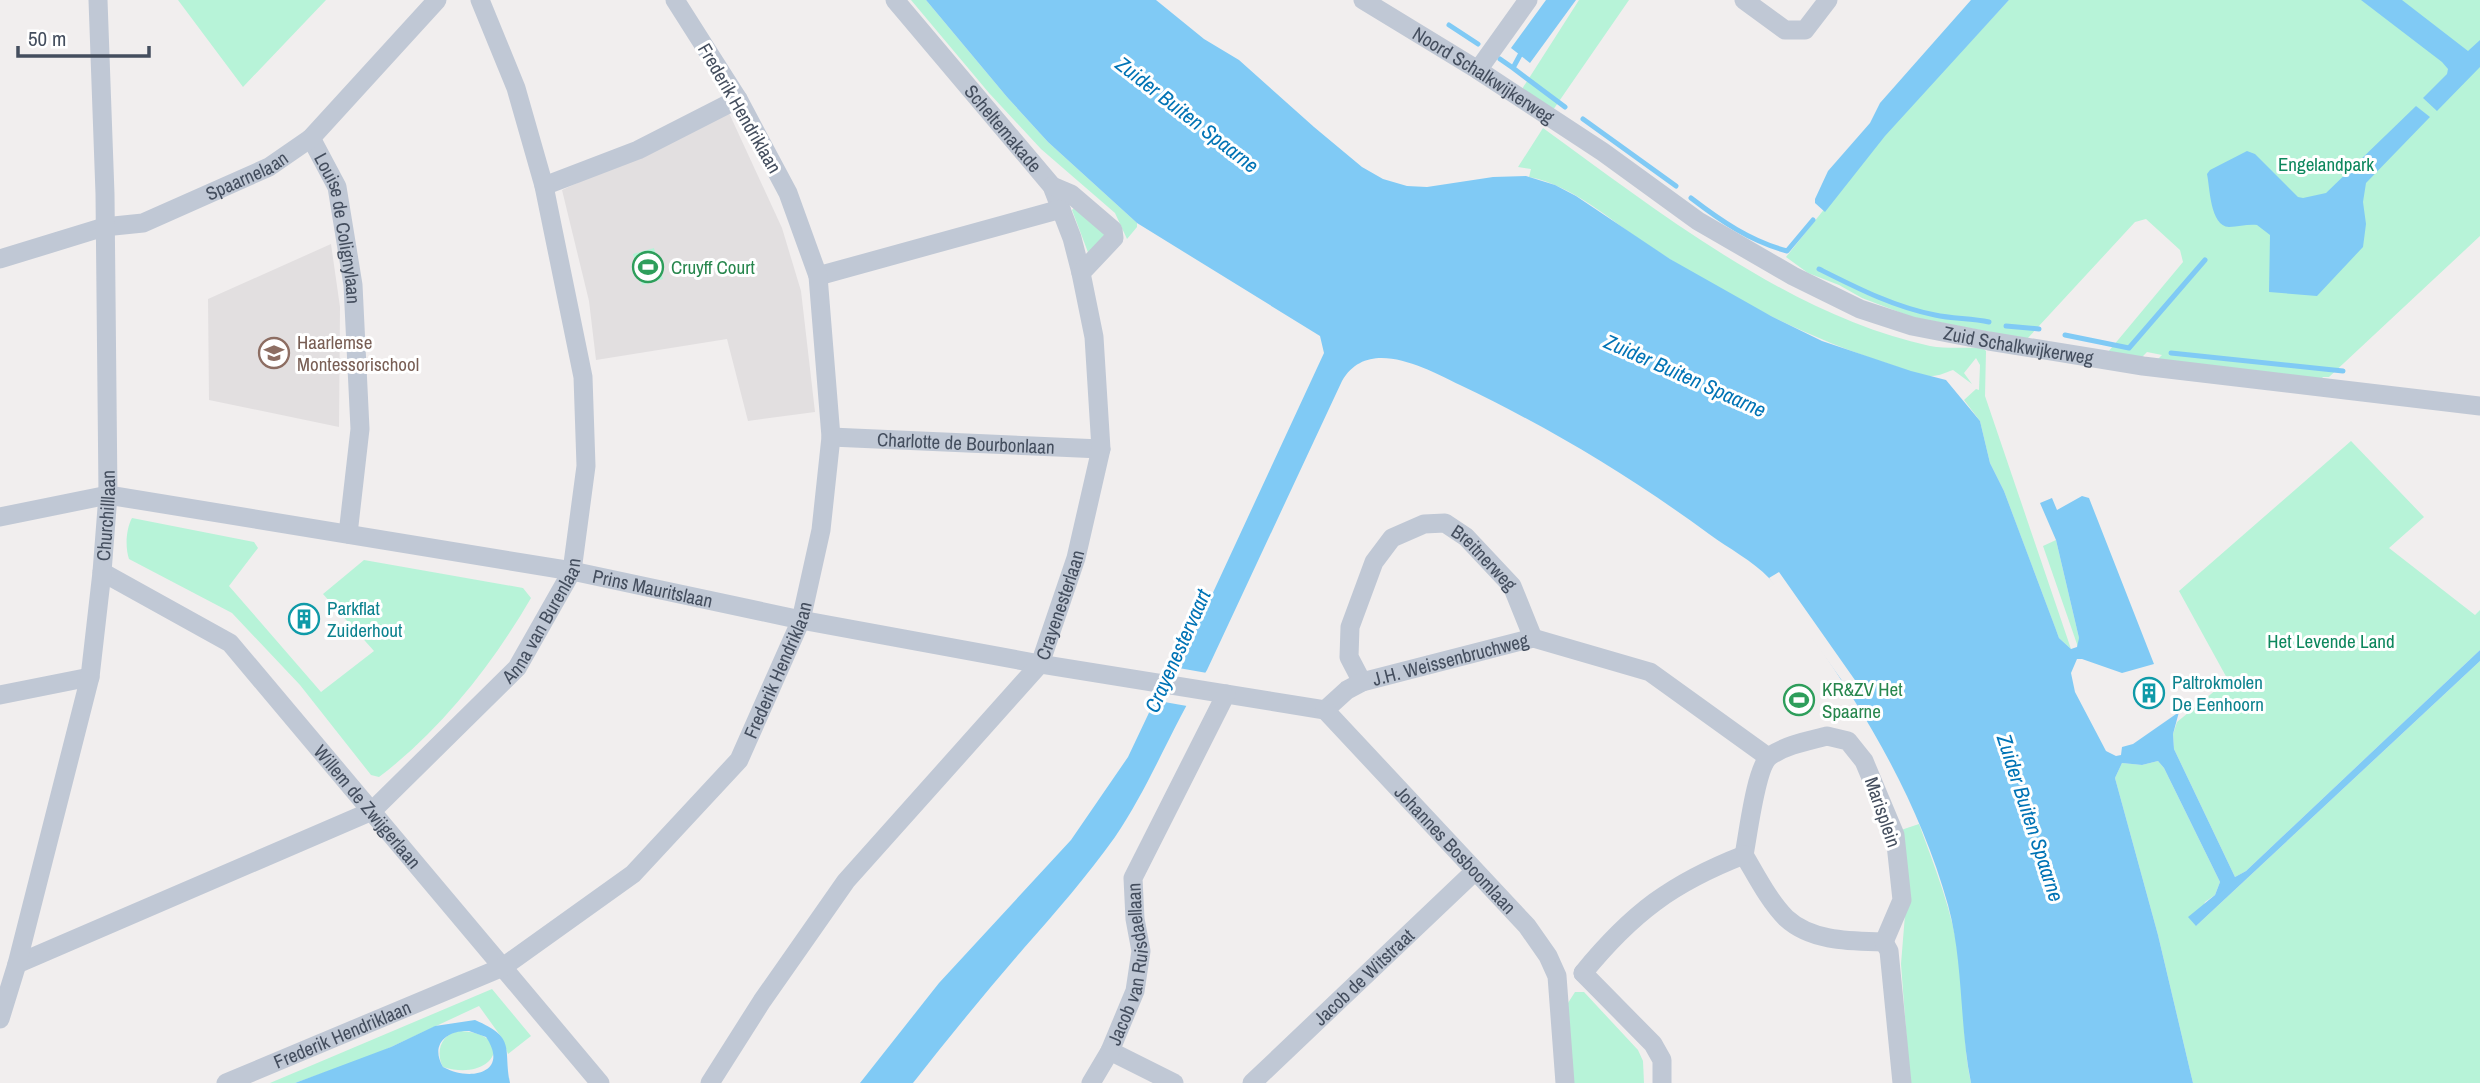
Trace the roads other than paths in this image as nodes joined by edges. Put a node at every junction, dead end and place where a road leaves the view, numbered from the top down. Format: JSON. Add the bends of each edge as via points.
{"nodes":[{"id":1,"x":98,"y":0,"type":"edge"},
{"id":2,"x":437,"y":0,"type":"edge"},
{"id":3,"x":480,"y":0,"type":"edge"},
{"id":4,"x":675,"y":0,"type":"edge"},
{"id":5,"x":895,"y":0,"type":"edge"},
{"id":6,"x":1363,"y":0,"type":"edge"},
{"id":7,"x":1528,"y":0,"type":"edge"},
{"id":8,"x":1744,"y":0,"type":"edge"},
{"id":9,"x":1828,"y":0,"type":"edge"},
{"id":10,"x":1478,"y":70,"type":"junction"},
{"id":11,"x":738,"y":99,"type":"junction"},
{"id":12,"x":310,"y":138,"type":"junction"},
{"id":13,"x":1603,"y":152,"type":"joint"},
{"id":14,"x":544,"y":186,"type":"junction"},
{"id":15,"x":1052,"y":186,"type":"junction"},
{"id":16,"x":1061,"y":209,"type":"junction"},
{"id":17,"x":104,"y":227,"type":"junction"},
{"id":18,"x":0,"y":259,"type":"edge"},
{"id":19,"x":1081,"y":273,"type":"junction"},
{"id":20,"x":818,"y":276,"type":"junction"},
{"id":21,"x":2480,"y":406,"type":"edge"},
{"id":22,"x":831,"y":437,"type":"junction"},
{"id":23,"x":1101,"y":449,"type":"junction"},
{"id":24,"x":108,"y":495,"type":"junction"},
{"id":25,"x":0,"y":517,"type":"edge"},
{"id":26,"x":348,"y":534,"type":"junction"},
{"id":27,"x":572,"y":571,"type":"junction"},
{"id":28,"x":102,"y":572,"type":"junction"},
{"id":29,"x":801,"y":620,"type":"junction"},
{"id":30,"x":1534,"y":638,"type":"junction"},
{"id":31,"x":1040,"y":664,"type":"junction"},
{"id":32,"x":90,"y":677,"type":"junction"},
{"id":33,"x":1362,"y":682,"type":"junction"},
{"id":34,"x":1226,"y":694,"type":"junction"},
{"id":35,"x":0,"y":695,"type":"edge"},
{"id":36,"x":1325,"y":710,"type":"junction"},
{"id":37,"x":1768,"y":757,"type":"junction"},
{"id":38,"x":372,"y":811,"type":"junction"},
{"id":39,"x":1744,"y":855,"type":"junction"},
{"id":40,"x":1475,"y":870,"type":"junction"},
{"id":41,"x":1884,"y":942,"type":"junction"},
{"id":42,"x":17,"y":964,"type":"junction"},
{"id":43,"x":503,"y":967,"type":"junction"},
{"id":44,"x":1583,"y":973,"type":"junction"},
{"id":45,"x":1557,"y":976,"type":"junction"},
{"id":46,"x":0,"y":1019,"type":"edge"},
{"id":47,"x":1110,"y":1051,"type":"junction"},
{"id":48,"x":226,"y":1083,"type":"edge"},
{"id":49,"x":600,"y":1083,"type":"edge"},
{"id":50,"x":710,"y":1083,"type":"edge"},
{"id":51,"x":1091,"y":1083,"type":"edge"},
{"id":52,"x":1174,"y":1083,"type":"edge"},
{"id":53,"x":1252,"y":1083,"type":"edge"},
{"id":54,"x":1565,"y":1083,"type":"edge"},
{"id":55,"x":1662,"y":1083,"type":"edge"},
{"id":56,"x":1902,"y":1083,"type":"edge"}],
"edges":[{"from":1,"to":17,"type":"street","name":"Churchilllaan"},
{"from":2,"to":12,"type":"street","name":"Spaarnelaan"},
{"from":3,"to":14,"type":"street","name":"Anna van Burenlaan","via":[[516,88]]},
{"from":4,"to":11,"type":"street","name":"Frederik Hendriklaan"},
{"from":5,"to":15,"type":"street","name":"Scheltemakade"},
{"from":6,"to":10,"type":"street","name":"Noord Schalkwijkerweg"},
{"from":7,"to":10,"type":"street"},
{"from":8,"to":9,"type":"street","via":[[1785,30],[1805,30]]},
{"from":10,"to":13,"type":"street","name":"Noord Schalkwijkerweg"},
{"from":11,"to":14,"type":"street","via":[[638,150]]},
{"from":11,"to":20,"type":"street","name":"Frederik Hendriklaan","via":[[788,193]]},
{"from":12,"to":17,"type":"street","name":"Spaarnelaan","via":[[269,167],[143,223]]},
{"from":12,"to":26,"type":"street","name":"Louise de Colignylaan","via":[[337,187],[353,285],[360,429]]},
{"from":13,"to":21,"type":"street","name":"Zuid Schalkwijkerweg","via":[[1698,221],[1759,257],[1860,309],[1912,326],[2143,366]]},
{"from":14,"to":27,"type":"street","name":"Anna van Burenlaan","via":[[583,377],[586,466]]},
{"from":15,"to":16,"type":"street","name":"Scheltemakade"},
{"from":15,"to":19,"type":"street","via":[[1071,194],[1113,230],[1114,239]]},
{"from":16,"to":19,"type":"street","name":"Scheltemakade"},
{"from":16,"to":20,"type":"street"},
{"from":17,"to":18,"type":"street","name":"Spaarnelaan"},
{"from":17,"to":24,"type":"street","name":"Churchilllaan"},
{"from":19,"to":23,"type":"street","name":"Crayenesterlaan","via":[[1094,337]]},
{"from":20,"to":22,"type":"street","name":"Frederik Hendriklaan"},
{"from":22,"to":23,"type":"street","name":"Charlotte de Bourbonlaan"},
{"from":22,"to":29,"type":"street","name":"Frederik Hendriklaan","via":[[821,530]]},
{"from":23,"to":31,"type":"street","name":"Crayenesterlaan","via":[[1076,558]]},
{"from":24,"to":25,"type":"street"},
{"from":24,"to":26,"type":"street","name":"Prins Mauritslaan"},
{"from":24,"to":28,"type":"street","name":"Churchilllaan"},
{"from":26,"to":27,"type":"street","name":"Prins Mauritslaan"},
{"from":27,"to":29,"type":"street","name":"Prins Mauritslaan"},
{"from":27,"to":38,"type":"street","name":"Anna van Burenlaan","via":[[517,668]]},
{"from":28,"to":32,"type":"street","name":"Churchilllaan"},
{"from":28,"to":38,"type":"street","name":"Willem de Zwijgerlaan","via":[[230,643]]},
{"from":29,"to":31,"type":"street","name":"Prins Mauritslaan"},
{"from":29,"to":43,"type":"street","name":"Frederik Hendriklaan","via":[[739,760],[633,874]]},
{"from":30,"to":33,"type":"street","name":"J.H. Weissenbruchweg"},
{"from":30,"to":33,"type":"street","name":"Breitnerweg","via":[[1512,586],[1466,537],[1445,523],[1424,524],[1392,538],[1374,562],[1350,627],[1349,657]]},
{"from":30,"to":37,"type":"street","name":"J.H. Weissenbruchweg","via":[[1650,671]]},
{"from":31,"to":34,"type":"street","name":"Prins Mauritslaan"},
{"from":31,"to":50,"type":"street","name":"Crayenesterlaan","via":[[846,881]]},
{"from":32,"to":35,"type":"street"},
{"from":32,"to":42,"type":"street","name":"Churchilllaan"},
{"from":33,"to":36,"type":"street","name":"J.H. Weissenbruchweg"},
{"from":34,"to":36,"type":"street"},
{"from":34,"to":47,"type":"street","name":"Jacob van Ruisdaellaan","via":[[1133,878],[1141,951],[1135,990]]},
{"from":36,"to":40,"type":"street","name":"Johannes Bosboomlaan"},
{"from":37,"to":39,"type":"street","via":[[1759,776]]},
{"from":37,"to":41,"type":"street","name":"Marisplein","via":[[1827,736],[1848,741],[1864,761],[1897,848],[1902,900]]},
{"from":38,"to":42,"type":"street","name":"Anna van Burenlaan"},
{"from":38,"to":43,"type":"street","name":"Willem de Zwijgerlaan"},
{"from":39,"to":41,"type":"street","via":[[1787,918],[1809,932],[1841,941]]},
{"from":39,"to":44,"type":"street","via":[[1707,869],[1657,899],[1611,939]]},
{"from":40,"to":45,"type":"street","name":"Johannes Bosboomlaan","via":[[1527,926]]},
{"from":40,"to":53,"type":"street","name":"Jacob de Witstraat"},
{"from":41,"to":56,"type":"street","via":[[1889,951]]},
{"from":42,"to":46,"type":"street","name":"Churchilllaan"},
{"from":43,"to":48,"type":"street","name":"Frederik Hendriklaan"},
{"from":43,"to":49,"type":"street","name":"Willem de Zwijgerlaan"},
{"from":44,"to":45,"type":"street"},
{"from":44,"to":55,"type":"street","via":[[1653,1044],[1662,1060]]},
{"from":45,"to":54,"type":"street"},
{"from":47,"to":51,"type":"street","name":"Jacob van Ruisdaellaan"},
{"from":47,"to":52,"type":"street"}]}
